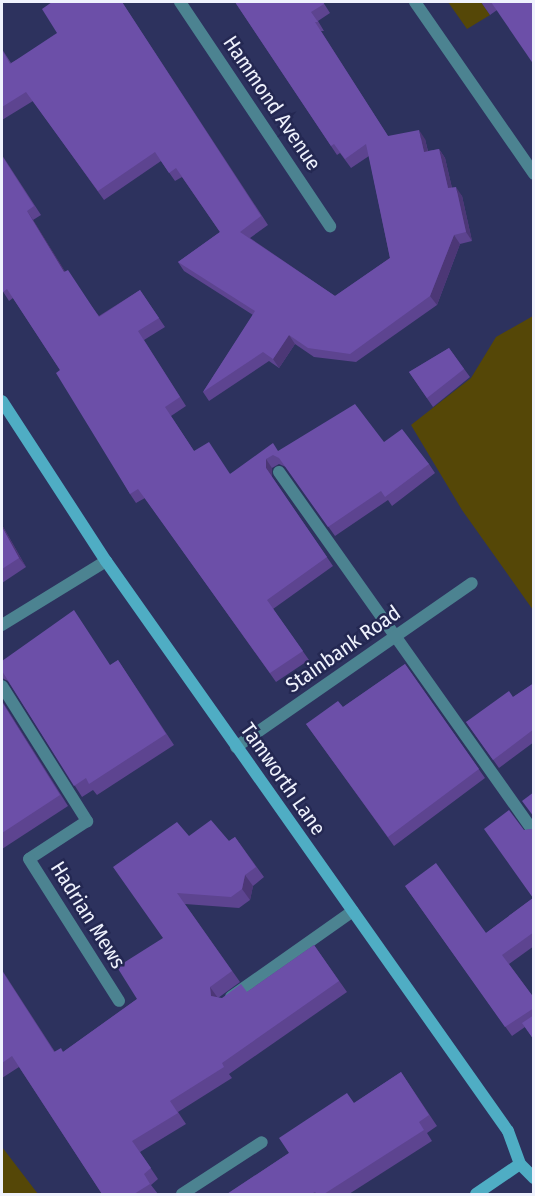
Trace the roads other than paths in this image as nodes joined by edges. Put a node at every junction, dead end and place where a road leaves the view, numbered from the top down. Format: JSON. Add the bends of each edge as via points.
{"nodes":[{"id":1,"x":180,"y":2,"type":"edge"},
{"id":2,"x":416,"y":2,"type":"edge"},
{"id":3,"x":534,"y":174,"type":"edge"},
{"id":4,"x":330,"y":226,"type":"dead end"},
{"id":5,"x":2,"y":401,"type":"edge"},
{"id":6,"x":279,"y":472,"type":"edge"},
{"id":7,"x":106,"y":561,"type":"junction"},
{"id":8,"x":472,"y":584,"type":"dead end"},
{"id":9,"x":2,"y":625,"type":"edge"},
{"id":10,"x":396,"y":636,"type":"junction"},
{"id":11,"x":2,"y":686,"type":"edge"},
{"id":12,"x":236,"y":747,"type":"junction"},
{"id":13,"x":534,"y":832,"type":"edge"},
{"id":14,"x":353,"y":911,"type":"junction"},
{"id":15,"x":119,"y":1001,"type":"dead end"},
{"id":16,"x":225,"y":1002,"type":"edge"},
{"id":17,"x":262,"y":1142,"type":"dead end"},
{"id":18,"x":520,"y":1164,"type":"junction"},
{"id":19,"x":534,"y":1178,"type":"edge"},
{"id":20,"x":182,"y":1194,"type":"edge"},
{"id":21,"x":476,"y":1194,"type":"edge"}],
"edges":[{"from":1,"to":4,"type":"street","name":"Hammond Avenue"},
{"from":2,"to":3,"type":"street"},
{"from":5,"to":7,"type":"street","name":"Tamworth Lane"},
{"from":6,"to":10,"type":"street"},
{"from":7,"to":9,"type":"street"},
{"from":7,"to":12,"type":"street","name":"Tamworth Lane"},
{"from":8,"to":10,"type":"street","name":"Stainbank Road"},
{"from":10,"to":12,"type":"street","name":"Stainbank Road"},
{"from":10,"to":13,"type":"street"},
{"from":11,"to":15,"type":"street","name":"Hadrian Mews","via":[[87,821],[29,859]]},
{"from":12,"to":14,"type":"street","name":"Tamworth Lane"},
{"from":14,"to":16,"type":"street"},
{"from":14,"to":18,"type":"street","name":"Tamworth Lane","via":[[508,1131]]},
{"from":17,"to":20,"type":"street"},
{"from":18,"to":19,"type":"street","name":"Tamworth Lane"},
{"from":18,"to":21,"type":"street"}]}
